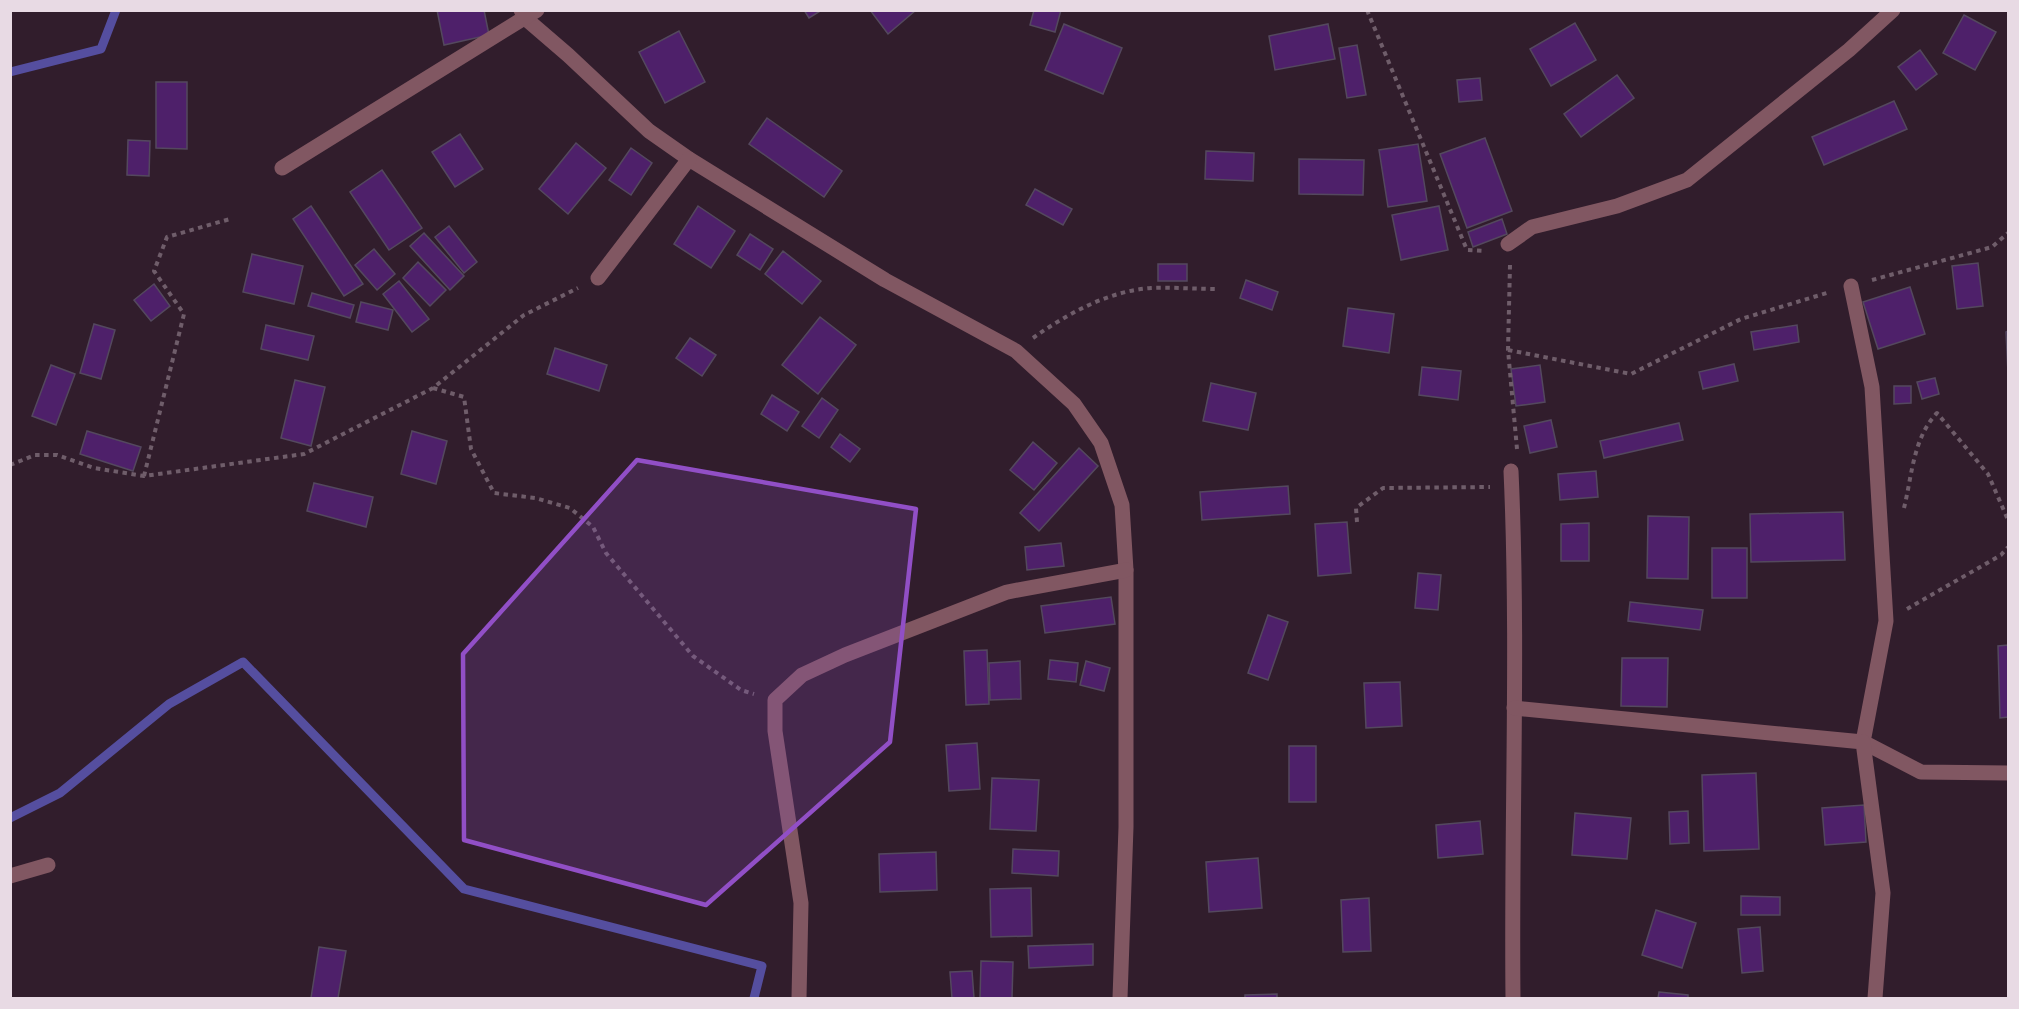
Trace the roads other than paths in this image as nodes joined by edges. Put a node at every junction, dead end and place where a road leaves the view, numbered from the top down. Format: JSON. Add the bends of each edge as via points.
{"nodes":[{"id":1,"x":1893,"y":10,"type":"edge"},
{"id":2,"x":528,"y":13,"type":"edge"},
{"id":3,"x":689,"y":159,"type":"junction"},
{"id":4,"x":282,"y":168,"type":"dead end"},
{"id":5,"x":1508,"y":244,"type":"road end"},
{"id":6,"x":598,"y":278,"type":"road end"},
{"id":7,"x":1851,"y":286,"type":"road end"},
{"id":8,"x":1512,"y":471,"type":"road end"},
{"id":9,"x":1126,"y":570,"type":"junction"},
{"id":10,"x":1514,"y":708,"type":"junction"},
{"id":11,"x":1863,"y":742,"type":"junction"},
{"id":12,"x":2008,"y":773,"type":"edge"},
{"id":13,"x":48,"y":865,"type":"dead end"},
{"id":14,"x":10,"y":876,"type":"edge"},
{"id":15,"x":799,"y":999,"type":"edge"},
{"id":16,"x":1120,"y":999,"type":"edge"},
{"id":17,"x":1513,"y":999,"type":"edge"},
{"id":18,"x":1875,"y":999,"type":"edge"}],
"edges":[{"from":1,"to":5,"type":"street","via":[[1687,180],[1617,206],[1532,227]]},
{"from":2,"to":3,"type":"street","via":[[649,131]]},
{"from":2,"to":4,"type":"street"},
{"from":3,"to":6,"type":"street"},
{"from":3,"to":9,"type":"street","via":[[885,280],[1016,351],[1074,404],[1101,444],[1122,505]]},
{"from":7,"to":11,"type":"street","via":[[1872,387],[1886,621]]},
{"from":8,"to":10,"type":"street"},
{"from":9,"to":15,"type":"street","via":[[1007,592],[802,675],[775,700],[775,731],[801,903]]},
{"from":9,"to":16,"type":"street","via":[[1126,827]]},
{"from":10,"to":11,"type":"street"},
{"from":10,"to":17,"type":"street"},
{"from":11,"to":12,"type":"street","via":[[1921,771]]},
{"from":11,"to":18,"type":"street","via":[[1883,893]]},
{"from":13,"to":14,"type":"street"}]}
